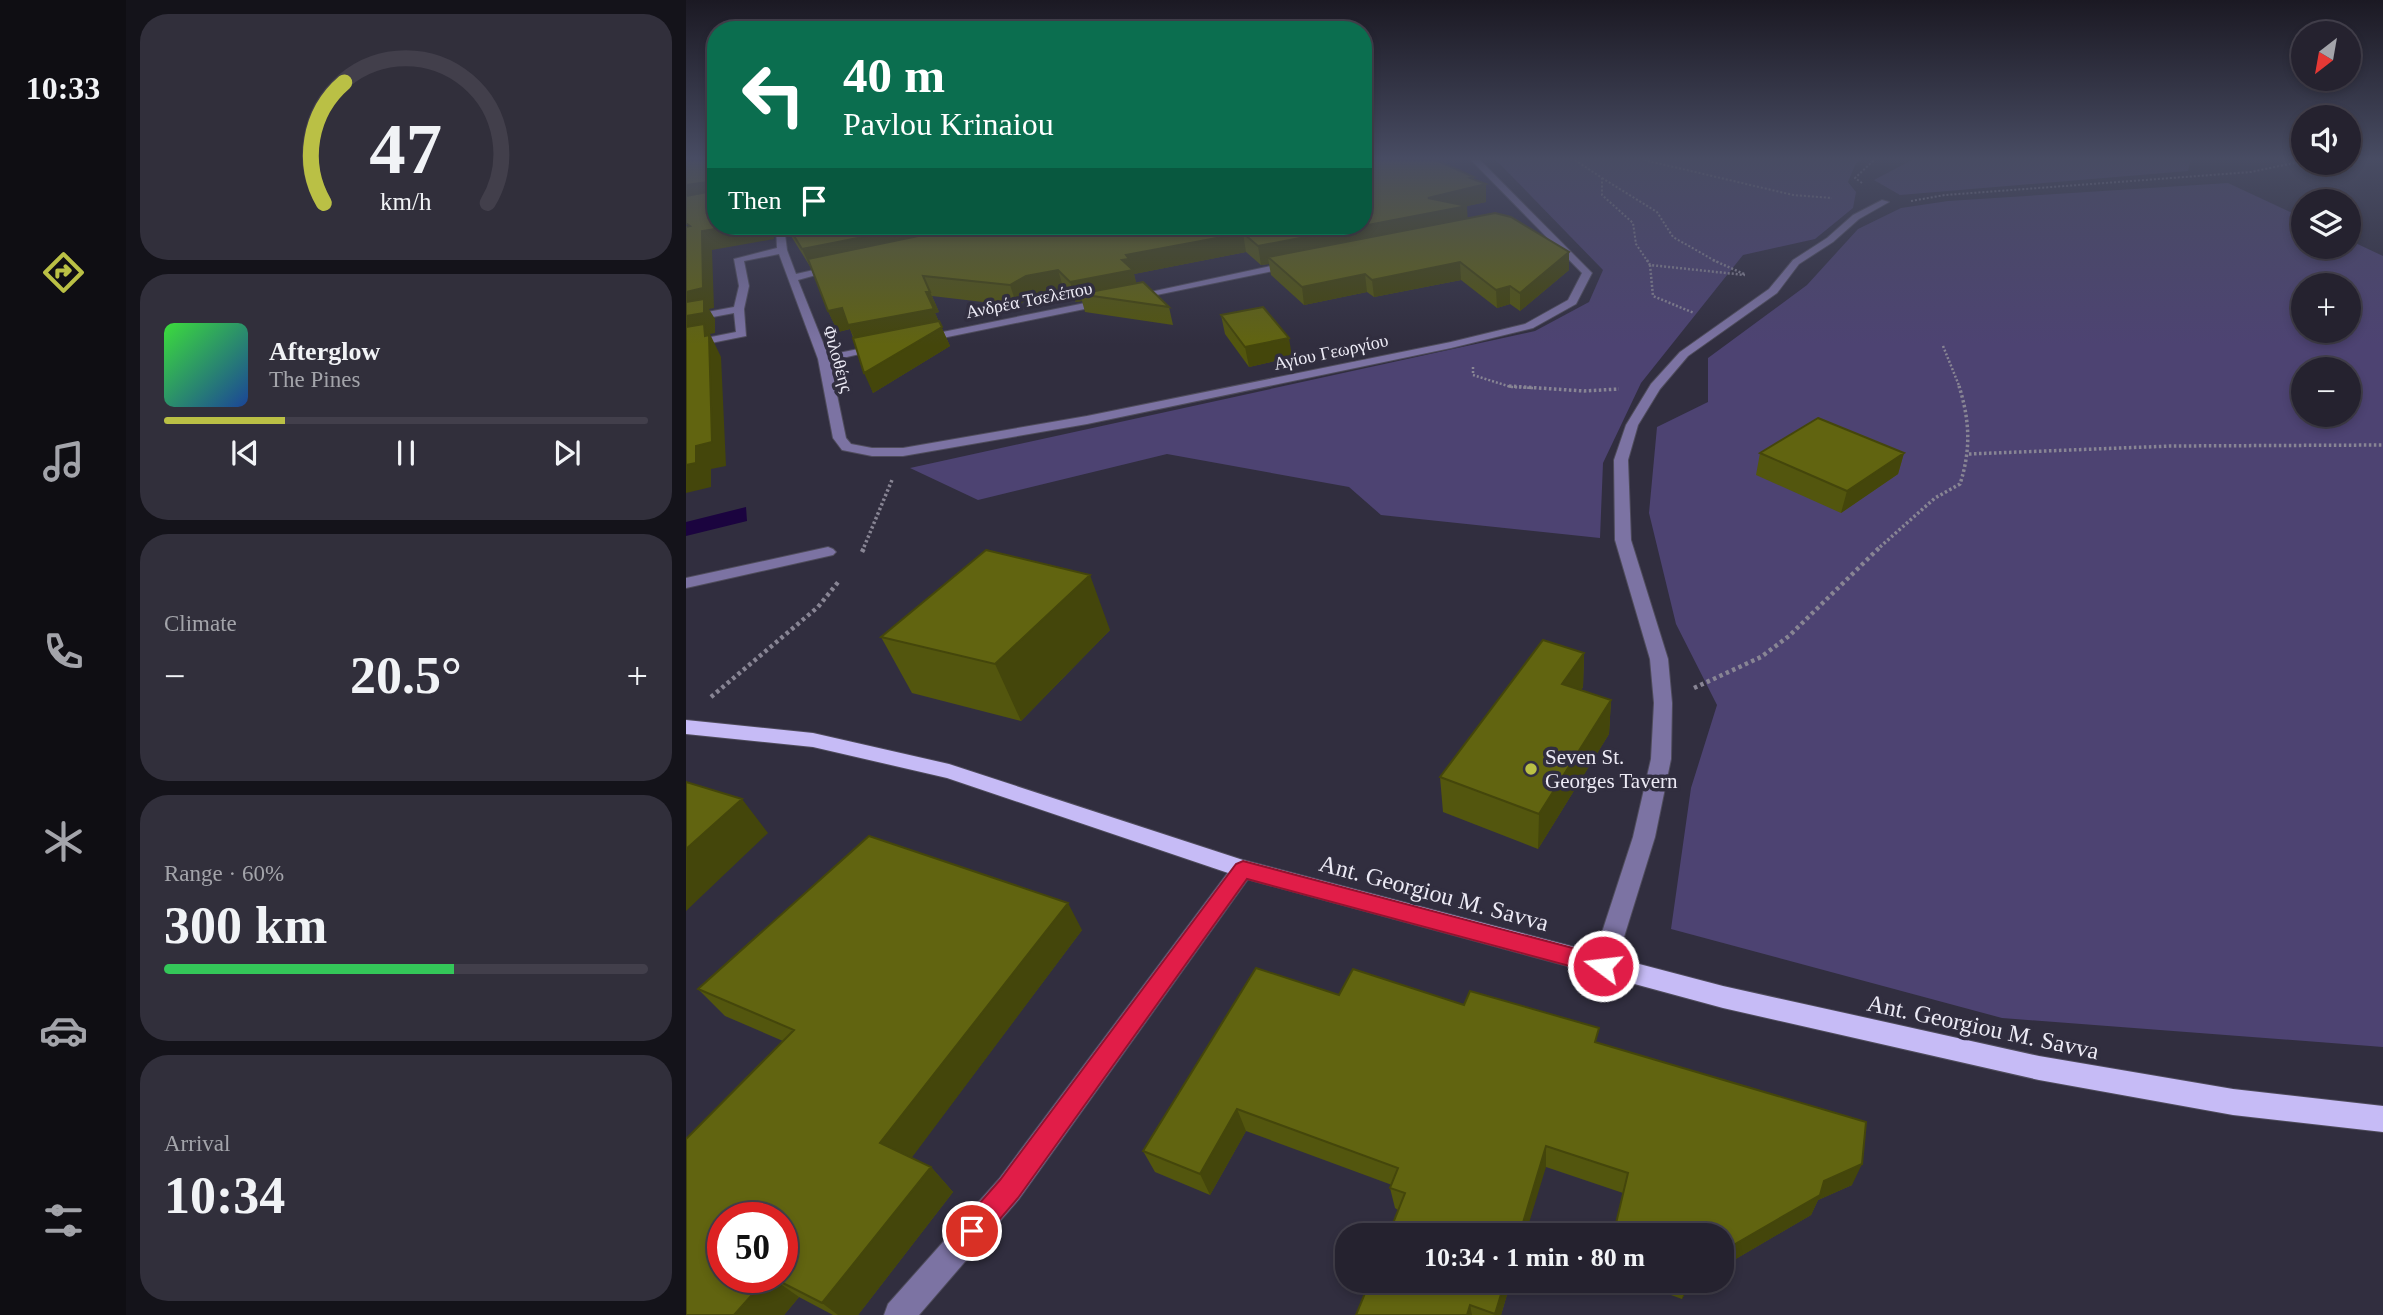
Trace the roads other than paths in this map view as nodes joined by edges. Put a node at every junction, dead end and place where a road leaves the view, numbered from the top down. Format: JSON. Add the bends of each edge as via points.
{"nodes":[{"id":1,"x":1534,"y":221,"type":"edge"},
{"id":2,"x":1851,"y":221,"type":"edge"},
{"id":3,"x":779,"y":235,"type":"edge"},
{"id":4,"x":782,"y":250,"type":"junction"},
{"id":5,"x":1312,"y":260,"type":"edge"},
{"id":6,"x":844,"y":267,"type":"edge"},
{"id":7,"x":792,"y":278,"type":"junction"},
{"id":8,"x":739,"y":309,"type":"junction"},
{"id":9,"x":686,"y":318,"type":"edge"},
{"id":10,"x":905,"y":342,"type":"edge"},
{"id":11,"x":686,"y":345,"type":"edge"},
{"id":12,"x":891,"y":345,"type":"edge"},
{"id":13,"x":824,"y":359,"type":"junction"},
{"id":14,"x":903,"y":452,"type":"joint"},
{"id":15,"x":828,"y":552,"type":"dead end"},
{"id":16,"x":686,"y":583,"type":"edge"},
{"id":17,"x":686,"y":727,"type":"edge"},
{"id":18,"x":1243,"y":869,"type":"junction"},
{"id":19,"x":1603,"y":966,"type":"junction"},
{"id":20,"x":2383,"y":1119,"type":"edge"},
{"id":21,"x":899,"y":1315,"type":"edge"}],
"edges":[{"from":1,"to":14,"type":"street","name":"Αγίου Γεωργίου","via":[[1587,273],[1572,302],[1529,326],[1087,421]]},
{"from":2,"to":19,"type":"street","via":[[1796,262],[1773,291],[1684,354],[1632,425],[1621,460],[1623,540],[1659,659],[1661,759],[1644,837]]},
{"from":3,"to":4,"type":"street","name":"Φιλοθέης"},
{"from":4,"to":7,"type":"street","name":"Φιλοθέης"},
{"from":4,"to":8,"type":"street","via":[[739,259],[744,286]]},
{"from":5,"to":10,"type":"street","name":"Ανδρέα Τσελέπου"},
{"from":6,"to":7,"type":"street"},
{"from":7,"to":13,"type":"street","name":"Φιλοθέης"},
{"from":8,"to":9,"type":"street"},
{"from":8,"to":11,"type":"street","via":[[742,334]]},
{"from":12,"to":13,"type":"street"},
{"from":13,"to":14,"type":"street","name":"Φιλοθέης","via":[[840,438],[847,447]]},
{"from":15,"to":16,"type":"street"},
{"from":17,"to":18,"type":"main road","name":"Ant. Georgiou M. Savva","via":[[813,740],[950,771]]},
{"from":18,"to":19,"type":"main road","name":"Ant. Georgiou M. Savva"},
{"from":18,"to":21,"type":"street","via":[[1009,1189]]},
{"from":19,"to":20,"type":"main road","name":"Ant. Georgiou M. Savva","via":[[2039,1068],[2233,1102]]}]}
